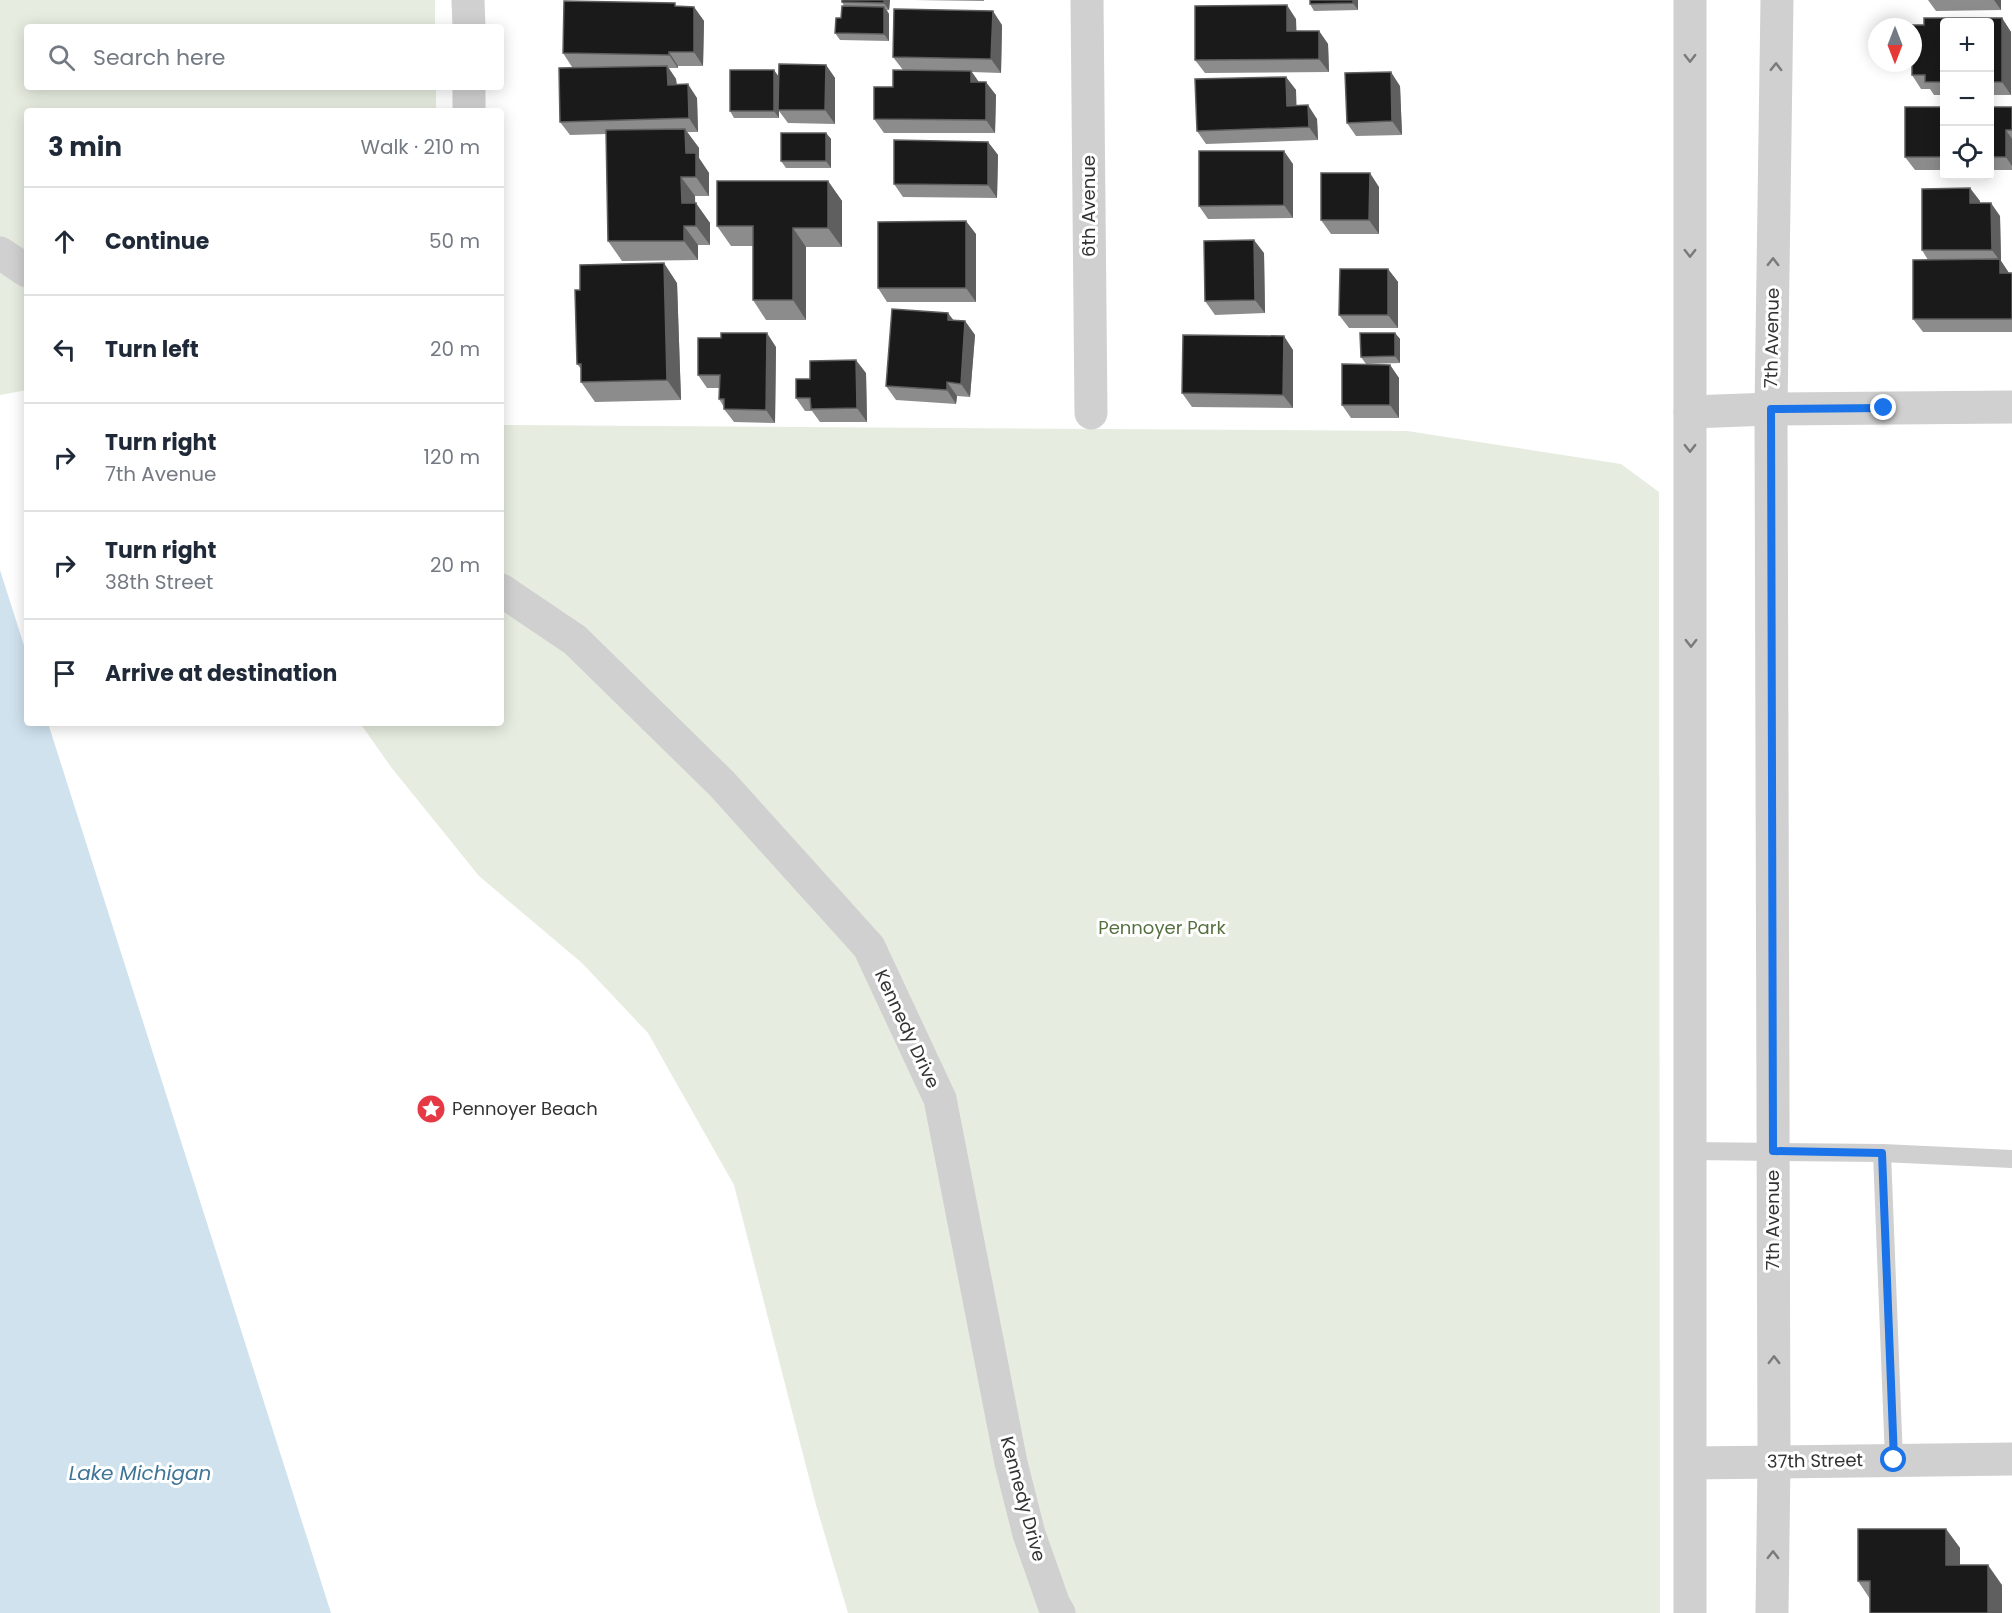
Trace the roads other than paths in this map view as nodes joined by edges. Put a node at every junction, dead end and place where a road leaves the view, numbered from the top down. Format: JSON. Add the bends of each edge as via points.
{"nodes":[{"id":1,"x":468,"y":0,"type":"edge"},
{"id":2,"x":1087,"y":0,"type":"edge"},
{"id":3,"x":1690,"y":0,"type":"edge"},
{"id":4,"x":1777,"y":0,"type":"edge"},
{"id":5,"x":469,"y":24,"type":"edge"},
{"id":6,"x":469,"y":90,"type":"edge"},
{"id":7,"x":469,"y":108,"type":"edge"},
{"id":8,"x":0,"y":253,"type":"edge"},
{"id":9,"x":24,"y":269,"type":"edge"},
{"id":10,"x":2012,"y":407,"type":"edge"},
{"id":11,"x":1771,"y":409,"type":"junction"},
{"id":12,"x":1690,"y":412,"type":"junction"},
{"id":13,"x":1090,"y":413,"type":"dead end"},
{"id":14,"x":504,"y":592,"type":"edge"},
{"id":15,"x":1691,"y":1151,"type":"junction"},
{"id":16,"x":1773,"y":1151,"type":"junction"},
{"id":17,"x":1882,"y":1153,"type":"junction"},
{"id":18,"x":2012,"y":1159,"type":"edge"},
{"id":19,"x":2012,"y":1459,"type":"edge"},
{"id":20,"x":1894,"y":1460,"type":"junction"},
{"id":21,"x":1774,"y":1462,"type":"junction"},
{"id":22,"x":1691,"y":1463,"type":"junction"},
{"id":23,"x":1059,"y":1613,"type":"edge"},
{"id":24,"x":1690,"y":1613,"type":"edge"},
{"id":25,"x":1772,"y":1613,"type":"edge"}],
"edges":[{"from":1,"to":5,"type":"street"},
{"from":2,"to":13,"type":"street","name":"6th Avenue"},
{"from":3,"to":12,"type":"street","one_way":true},
{"from":11,"to":4,"type":"street","name":"7th Avenue","one_way":true},
{"from":6,"to":7,"type":"street"},
{"from":8,"to":9,"type":"street"},
{"from":10,"to":11,"type":"street"},
{"from":11,"to":12,"type":"street"},
{"from":11,"to":16,"type":"street","name":"7th Avenue"},
{"from":12,"to":15,"type":"street","one_way":true},
{"from":14,"to":23,"type":"street","name":"Kennedy Drive","via":[[584,648],[722,784],[869,947],[940,1099],[1011,1463],[1029,1534]]},
{"from":15,"to":16,"type":"lane"},
{"from":15,"to":22,"type":"street"},
{"from":16,"to":17,"type":"lane"},
{"from":21,"to":16,"type":"street","name":"7th Avenue","one_way":true},
{"from":17,"to":18,"type":"lane"},
{"from":17,"to":20,"type":"lane"},
{"from":19,"to":20,"type":"street","name":"37th Street"},
{"from":20,"to":21,"type":"street","name":"37th Street"},
{"from":21,"to":22,"type":"street","name":"37th Street"},
{"from":25,"to":21,"type":"street","name":"7th Avenue","one_way":true},
{"from":22,"to":24,"type":"street"}]}
